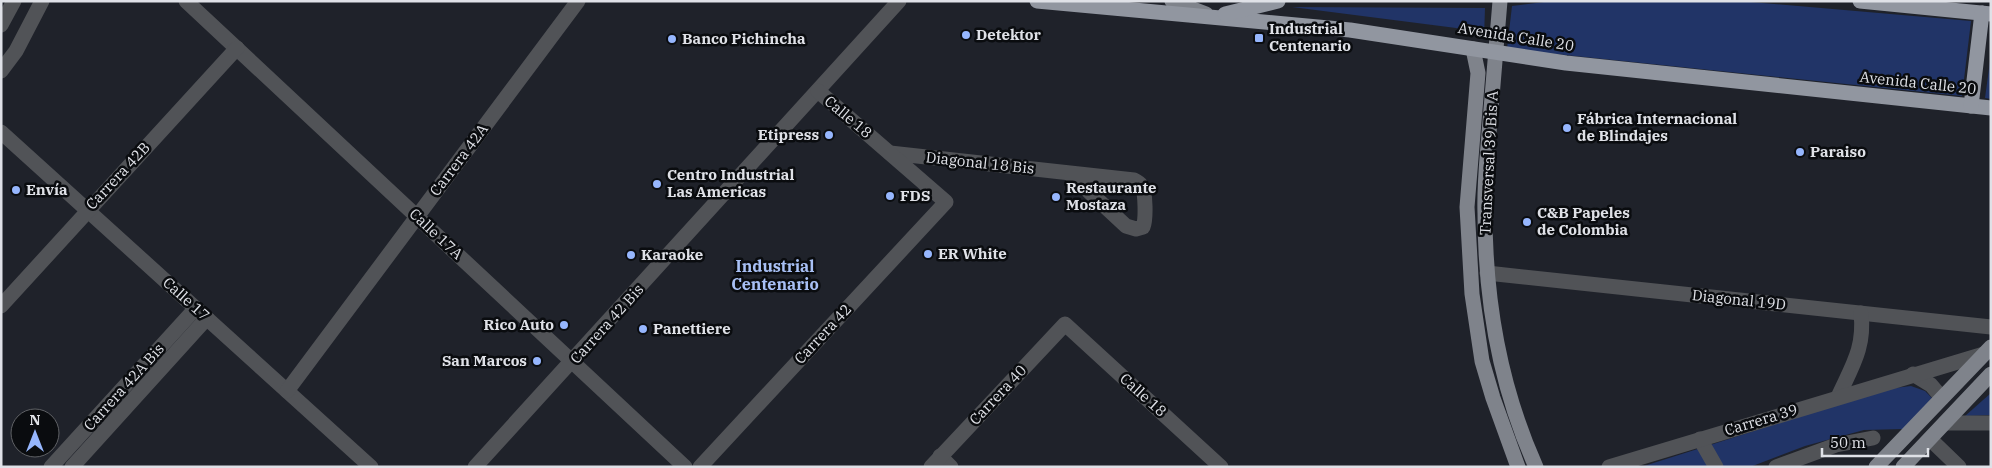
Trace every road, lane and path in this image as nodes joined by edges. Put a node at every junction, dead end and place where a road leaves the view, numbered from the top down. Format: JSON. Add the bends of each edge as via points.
{"nodes":[{"id":1,"x":14,"y":1,"type":"edge"},
{"id":2,"x":42,"y":1,"type":"edge"},
{"id":3,"x":186,"y":1,"type":"edge"},
{"id":4,"x":578,"y":1,"type":"edge"},
{"id":5,"x":899,"y":1,"type":"edge"},
{"id":6,"x":1037,"y":1,"type":"edge"},
{"id":7,"x":1172,"y":1,"type":"edge"},
{"id":8,"x":1278,"y":1,"type":"edge"},
{"id":9,"x":1500,"y":1,"type":"edge"},
{"id":10,"x":1860,"y":1,"type":"edge"},
{"id":11,"x":1986,"y":13,"type":"edge"},
{"id":12,"x":1214,"y":17,"type":"junction"},
{"id":13,"x":1,"y":24,"type":"edge"},
{"id":14,"x":237,"y":48,"type":"junction"},
{"id":15,"x":1473,"y":49,"type":"junction"},
{"id":16,"x":1496,"y":52,"type":"junction"},
{"id":17,"x":1,"y":71,"type":"edge"},
{"id":18,"x":818,"y":92,"type":"junction"},
{"id":19,"x":1971,"y":106,"type":"junction"},
{"id":20,"x":1991,"y":108,"type":"edge"},
{"id":21,"x":1,"y":132,"type":"edge"},
{"id":22,"x":890,"y":153,"type":"junction"},
{"id":23,"x":1069,"y":173,"type":"junction"},
{"id":24,"x":946,"y":202,"type":"joint"},
{"id":25,"x":87,"y":210,"type":"junction"},
{"id":26,"x":417,"y":216,"type":"junction"},
{"id":27,"x":1487,"y":273,"type":"junction"},
{"id":28,"x":1,"y":306,"type":"edge"},
{"id":29,"x":201,"y":313,"type":"junction"},
{"id":30,"x":1861,"y":313,"type":"junction"},
{"id":31,"x":1065,"y":324,"type":"joint"},
{"id":32,"x":1991,"y":327,"type":"edge"},
{"id":33,"x":1987,"y":350,"type":"edge"},
{"id":34,"x":573,"y":362,"type":"junction"},
{"id":35,"x":1913,"y":374,"type":"junction"},
{"id":36,"x":1991,"y":374,"type":"edge"},
{"id":37,"x":287,"y":391,"type":"junction"},
{"id":38,"x":1838,"y":397,"type":"junction"},
{"id":39,"x":1942,"y":398,"type":"junction"},
{"id":40,"x":1931,"y":410,"type":"junction"},
{"id":41,"x":1945,"y":422,"type":"junction"},
{"id":42,"x":1991,"y":423,"type":"edge"},
{"id":43,"x":1873,"y":438,"type":"dead end"},
{"id":44,"x":1700,"y":439,"type":"junction"},
{"id":45,"x":1930,"y":439,"type":"junction"},
{"id":46,"x":81,"y":446,"type":"junction"},
{"id":47,"x":935,"y":462,"type":"edge"},
{"id":48,"x":52,"y":467,"type":"edge"},
{"id":49,"x":72,"y":467,"type":"edge"},
{"id":50,"x":371,"y":467,"type":"edge"},
{"id":51,"x":475,"y":467,"type":"edge"},
{"id":52,"x":685,"y":467,"type":"edge"},
{"id":53,"x":700,"y":467,"type":"edge"},
{"id":54,"x":951,"y":467,"type":"edge"},
{"id":55,"x":1221,"y":467,"type":"edge"},
{"id":56,"x":1518,"y":467,"type":"edge"},
{"id":57,"x":1536,"y":467,"type":"edge"},
{"id":58,"x":1609,"y":467,"type":"edge"},
{"id":59,"x":1716,"y":467,"type":"edge"},
{"id":60,"x":1776,"y":467,"type":"edge"},
{"id":61,"x":1876,"y":467,"type":"edge"},
{"id":62,"x":1903,"y":467,"type":"edge"},
{"id":63,"x":1959,"y":467,"type":"edge"}],
"edges":[{"from":1,"to":13,"type":"street"},
{"from":2,"to":17,"type":"street","via":[[16,51]]},
{"from":3,"to":14,"type":"street","name":"Calle 17A"},
{"from":4,"to":26,"type":"street","name":"Carrera 42A"},
{"from":5,"to":18,"type":"street","name":"Carrera 42 Bis"},
{"from":6,"to":12,"type":"highway","name":"Avenida Calle 20"},
{"from":7,"to":12,"type":"main road"},
{"from":8,"to":12,"type":"highway"},
{"from":9,"to":16,"type":"main road","name":"Transversal 39 Bis A"},
{"from":10,"to":11,"type":"highway"},
{"from":11,"to":19,"type":"highway"},
{"from":12,"to":15,"type":"highway","name":"Avenida Calle 20","via":[[1359,31]]},
{"from":14,"to":25,"type":"street","name":"Carrera 42B"},
{"from":14,"to":26,"type":"street","name":"Calle 17A"},
{"from":15,"to":16,"type":"highway","name":"Avenida Calle 20"},
{"from":15,"to":56,"type":"main road","name":"Transversal 39 Bis A","via":[[1478,73],[1467,207],[1472,294],[1482,361]]},
{"from":16,"to":19,"type":"highway","name":"Avenida Calle 20","via":[[1566,63]]},
{"from":16,"to":27,"type":"main road","name":"Transversal 39 Bis A","via":[[1484,211]]},
{"from":18,"to":22,"type":"street","name":"Calle 18"},
{"from":18,"to":34,"type":"street","name":"Carrera 42 Bis"},
{"from":19,"to":20,"type":"highway","name":"Avenida Calle 20"},
{"from":21,"to":25,"type":"street","name":"Calle 17"},
{"from":22,"to":23,"type":"street","name":"Diagonal 18 Bis"},
{"from":22,"to":24,"type":"street","name":"Calle 18"},
{"from":23,"to":23,"type":"street","name":"Diagonal 18 Bis","via":[[1134,180],[1141,184],[1146,222],[1143,227],[1126,226]]},
{"from":24,"to":53,"type":"street","name":"Carrera 42"},
{"from":25,"to":28,"type":"street","name":"Carrera 42B"},
{"from":25,"to":29,"type":"street","name":"Calle 17"},
{"from":26,"to":34,"type":"street","name":"Calle 17A"},
{"from":26,"to":37,"type":"street","name":"Carrera 42A"},
{"from":27,"to":30,"type":"street","name":"Diagonal 19D"},
{"from":27,"to":57,"type":"main road","name":"Transversal 39 Bis A","via":[[1502,367]]},
{"from":29,"to":37,"type":"street","name":"Calle 17"},
{"from":29,"to":46,"type":"street","name":"Carrera 42A Bis"},
{"from":30,"to":32,"type":"street","name":"Diagonal 19D"},
{"from":30,"to":38,"type":"street","via":[[1860,348]]},
{"from":31,"to":47,"type":"street","name":"Carrera 40"},
{"from":31,"to":55,"type":"street","name":"Calle 18"},
{"from":33,"to":35,"type":"street","name":"Carrera 39"},
{"from":33,"to":39,"type":"main road"},
{"from":34,"to":51,"type":"street","name":"Carrera 42 Bis"},
{"from":34,"to":52,"type":"street","name":"Calle 17A"},
{"from":35,"to":38,"type":"street","name":"Carrera 39"},
{"from":35,"to":39,"type":"street","via":[[1931,385]]},
{"from":36,"to":41,"type":"main road"},
{"from":37,"to":50,"type":"street","name":"Calle 17"},
{"from":38,"to":44,"type":"street","name":"Carrera 39"},
{"from":39,"to":40,"type":"main road"},
{"from":40,"to":41,"type":"main road"},
{"from":40,"to":61,"type":"main road"},
{"from":41,"to":42,"type":"street"},
{"from":41,"to":45,"type":"main road"},
{"from":43,"to":60,"type":"street","via":[[1836,445]]},
{"from":44,"to":58,"type":"street","name":"Carrera 39"},
{"from":44,"to":59,"type":"street"},
{"from":45,"to":62,"type":"main road"},
{"from":45,"to":63,"type":"street"},
{"from":46,"to":48,"type":"street","name":"Carrera 42A Bis"},
{"from":46,"to":49,"type":"street","name":"Carrera 42A Bis"},
{"from":47,"to":54,"type":"street"}]}
